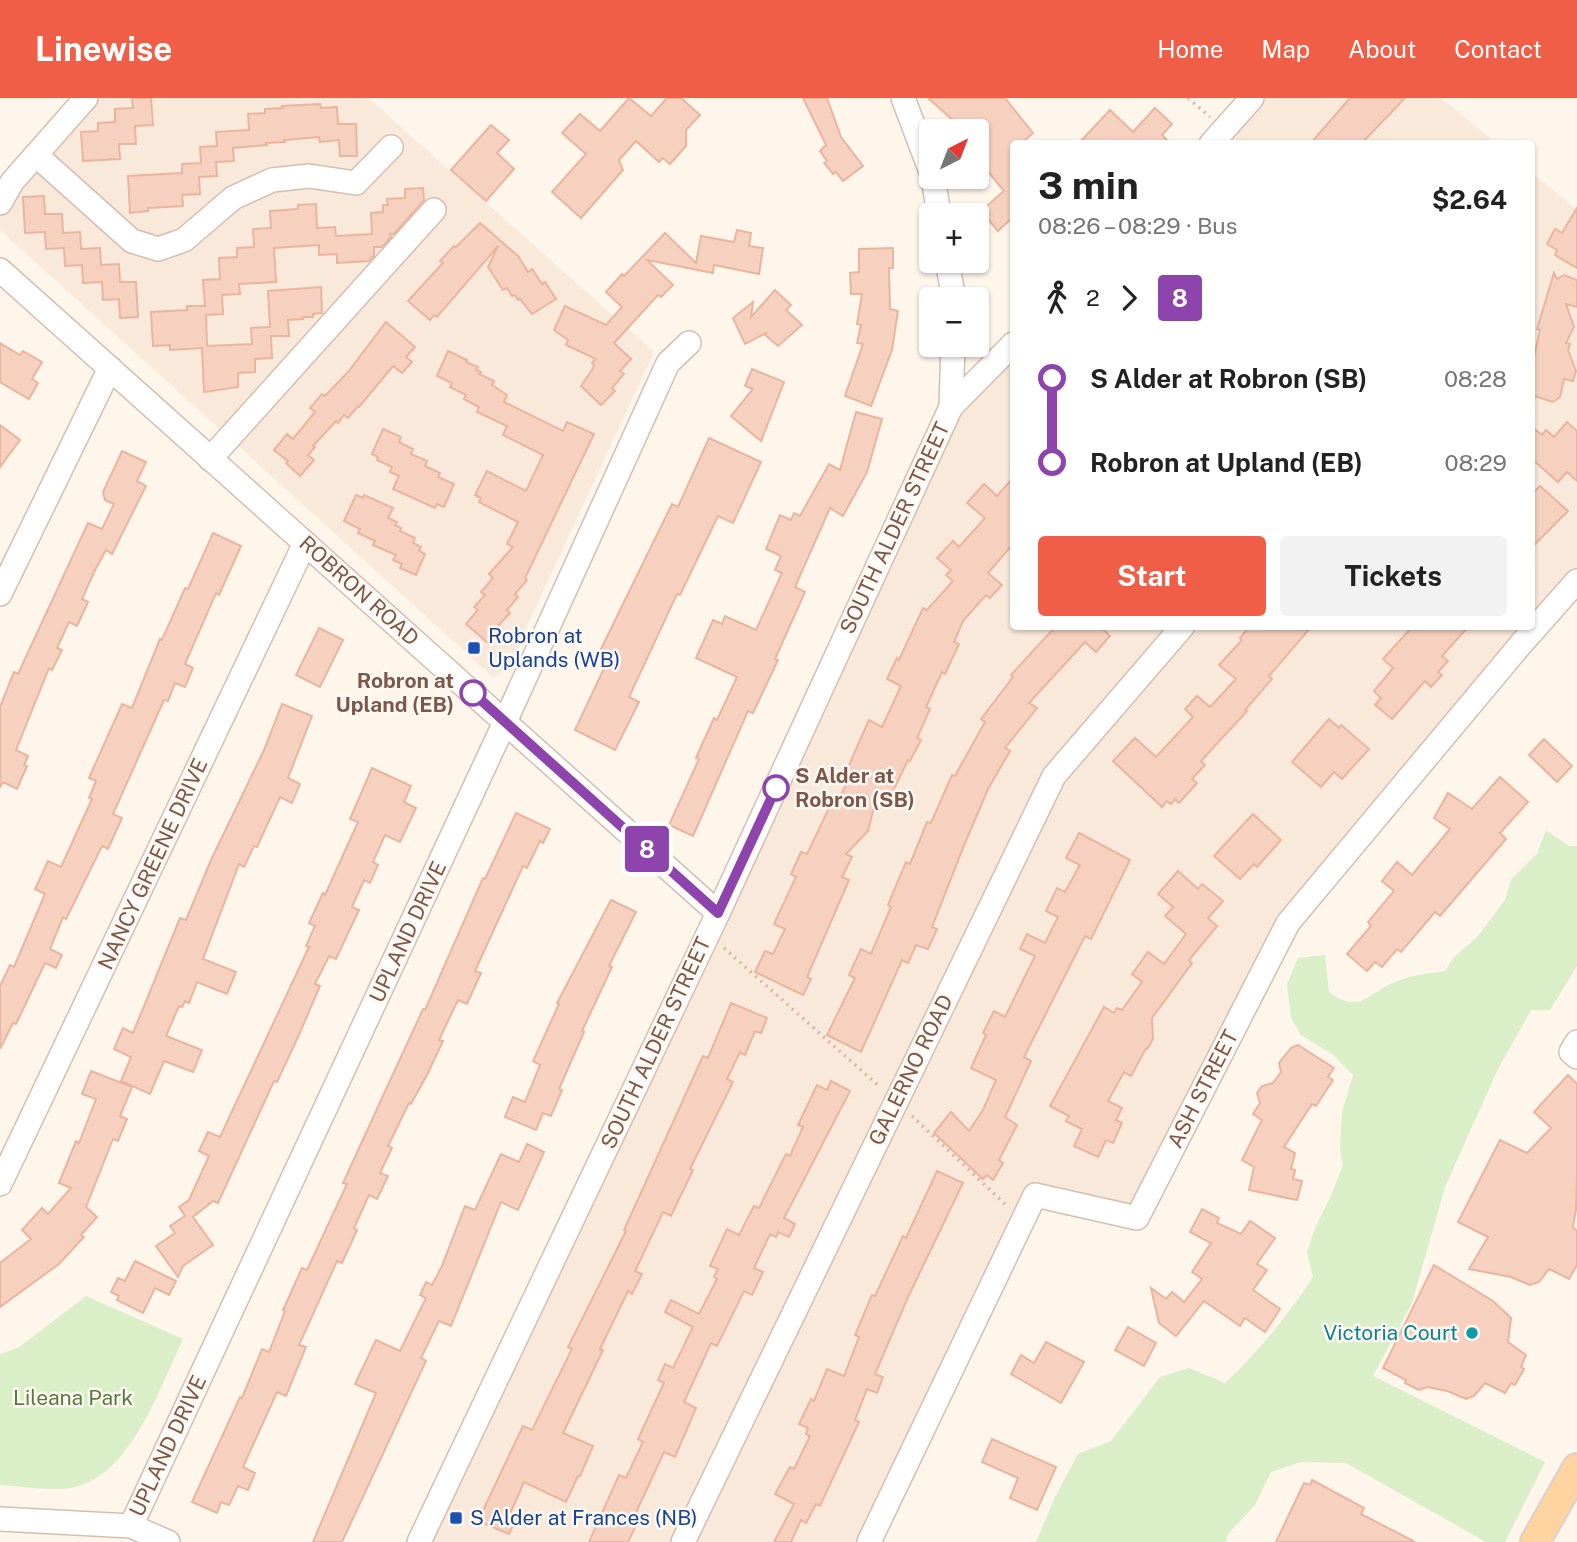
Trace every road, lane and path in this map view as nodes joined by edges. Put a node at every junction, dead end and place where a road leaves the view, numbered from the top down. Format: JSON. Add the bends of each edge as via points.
{"nodes":[{"id":1,"x":86,"y":98,"type":"edge"},
{"id":2,"x":902,"y":98,"type":"edge"},
{"id":3,"x":1188,"y":98,"type":"edge"},
{"id":4,"x":1252,"y":98,"type":"edge"},
{"id":5,"x":1217,"y":136,"type":"edge"},
{"id":6,"x":919,"y":141,"type":"edge"},
{"id":7,"x":391,"y":147,"type":"dead end"},
{"id":8,"x":36,"y":155,"type":"junction"},
{"id":9,"x":0,"y":203,"type":"edge"},
{"id":10,"x":435,"y":209,"type":"dead end"},
{"id":11,"x":0,"y":270,"type":"edge"},
{"id":12,"x":689,"y":343,"type":"dead end"},
{"id":13,"x":1010,"y":347,"type":"edge"},
{"id":14,"x":953,"y":357,"type":"edge"},
{"id":15,"x":110,"y":369,"type":"junction"},
{"id":16,"x":951,"y":407,"type":"junction"},
{"id":17,"x":210,"y":459,"type":"junction"},
{"id":18,"x":305,"y":543,"type":"junction"},
{"id":19,"x":1577,"y":581,"type":"edge"},
{"id":20,"x":0,"y":594,"type":"edge"},
{"id":21,"x":1535,"y":628,"type":"edge"},
{"id":22,"x":1180,"y":630,"type":"edge"},
{"id":23,"x":1533,"y":630,"type":"edge"},
{"id":24,"x":505,"y":722,"type":"junction"},
{"id":25,"x":713,"y":924,"type":"junction"},
{"id":26,"x":1577,"y":1042,"type":"edge"},
{"id":27,"x":1577,"y":1057,"type":"edge"},
{"id":28,"x":896,"y":1101,"type":"junction"},
{"id":29,"x":0,"y":1184,"type":"edge"},
{"id":30,"x":1022,"y":1221,"type":"junction"},
{"id":31,"x":1577,"y":1468,"type":"edge"},
{"id":32,"x":0,"y":1519,"type":"edge"},
{"id":33,"x":131,"y":1526,"type":"junction"},
{"id":34,"x":168,"y":1542,"type":"edge"},
{"id":35,"x":419,"y":1542,"type":"edge"},
{"id":36,"x":683,"y":1542,"type":"edge"},
{"id":37,"x":869,"y":1542,"type":"edge"},
{"id":38,"x":1535,"y":1542,"type":"edge"}],
"edges":[{"from":1,"to":8,"type":"street"},
{"from":2,"to":6,"type":"street"},
{"from":3,"to":5,"type":"path"},
{"from":4,"to":5,"type":"street"},
{"from":7,"to":8,"type":"street","via":[[356,183],[309,176],[272,180],[233,198],[184,240],[158,249],[132,241]]},
{"from":8,"to":9,"type":"street"},
{"from":10,"to":17,"type":"street"},
{"from":11,"to":15,"type":"street","name":"ROBRON ROAD"},
{"from":12,"to":24,"type":"street","name":"UPLAND DRIVE","via":[[668,363]]},
{"from":13,"to":16,"type":"street"},
{"from":14,"to":16,"type":"street","name":"SOUTH ALDER STREET"},
{"from":15,"to":17,"type":"street","name":"ROBRON ROAD"},
{"from":15,"to":20,"type":"street"},
{"from":16,"to":25,"type":"street","name":"SOUTH ALDER STREET"},
{"from":17,"to":18,"type":"street","name":"ROBRON ROAD"},
{"from":18,"to":24,"type":"street","name":"ROBRON ROAD"},
{"from":18,"to":29,"type":"street","name":"NANCY GREENE DRIVE"},
{"from":19,"to":21,"type":"street","name":"ASH STREET"},
{"from":22,"to":28,"type":"street","name":"GALERNO ROAD","via":[[1054,776]]},
{"from":23,"to":30,"type":"street","name":"ASH STREET","via":[[1288,923],[1137,1218],[1035,1195]]},
{"from":24,"to":25,"type":"street","name":"ROBRON ROAD"},
{"from":24,"to":33,"type":"street","name":"UPLAND DRIVE"},
{"from":25,"to":28,"type":"path"},
{"from":25,"to":35,"type":"street","name":"SOUTH ALDER STREET"},
{"from":26,"to":27,"type":"street","via":[[1571,1052]]},
{"from":28,"to":30,"type":"path"},
{"from":28,"to":36,"type":"street","name":"GALERNO ROAD"},
{"from":30,"to":37,"type":"street","name":"ASH STREET"},
{"from":31,"to":38,"type":"main road"},
{"from":32,"to":33,"type":"street"},
{"from":33,"to":34,"type":"street"}]}
